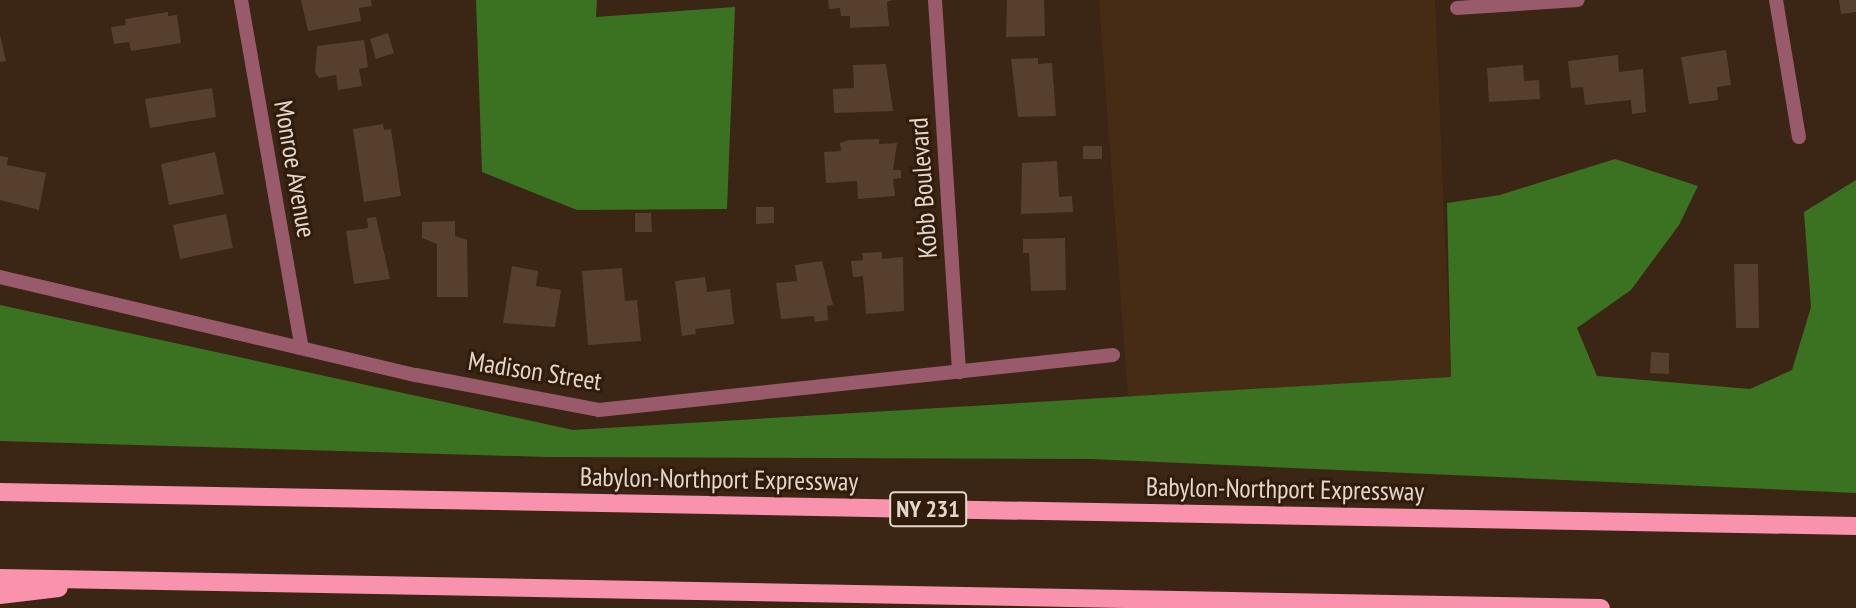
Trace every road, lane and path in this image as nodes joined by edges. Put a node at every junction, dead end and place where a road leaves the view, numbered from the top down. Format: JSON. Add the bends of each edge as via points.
{"nodes":[{"id":1,"x":241,"y":0,"type":"edge"},
{"id":2,"x":936,"y":0,"type":"edge"},
{"id":3,"x":1578,"y":0,"type":"edge"},
{"id":4,"x":1776,"y":0,"type":"edge"},
{"id":5,"x":1457,"y":8,"type":"dead end"},
{"id":6,"x":1798,"y":136,"type":"dead end"},
{"id":7,"x":0,"y":277,"type":"edge"},
{"id":8,"x":301,"y":345,"type":"junction"},
{"id":9,"x":1113,"y":355,"type":"dead end"},
{"id":10,"x":959,"y":372,"type":"junction"},
{"id":11,"x":0,"y":492,"type":"edge"},
{"id":12,"x":1856,"y":526,"type":"edge"},
{"id":13,"x":0,"y":578,"type":"edge"},
{"id":14,"x":129,"y":580,"type":"junction"},
{"id":15,"x":0,"y":595,"type":"edge"},
{"id":16,"x":1601,"y":608,"type":"edge"}],
"edges":[{"from":1,"to":8,"type":"street","name":"Monroe Avenue"},
{"from":2,"to":10,"type":"street","name":"Kobb Boulevard"},
{"from":3,"to":5,"type":"street"},
{"from":4,"to":6,"type":"street"},
{"from":7,"to":8,"type":"street","name":"Madison Street"},
{"from":8,"to":10,"type":"street","name":"Madison Street","via":[[430,378],[599,410]]},
{"from":9,"to":10,"type":"street","name":"Madison Street"},
{"from":11,"to":12,"type":"main road","name":"Babylon-Northport Expressway","number":"NY 231"},
{"from":13,"to":14,"type":"main road"},
{"from":14,"to":15,"type":"main road"},
{"from":14,"to":16,"type":"main road"}]}
